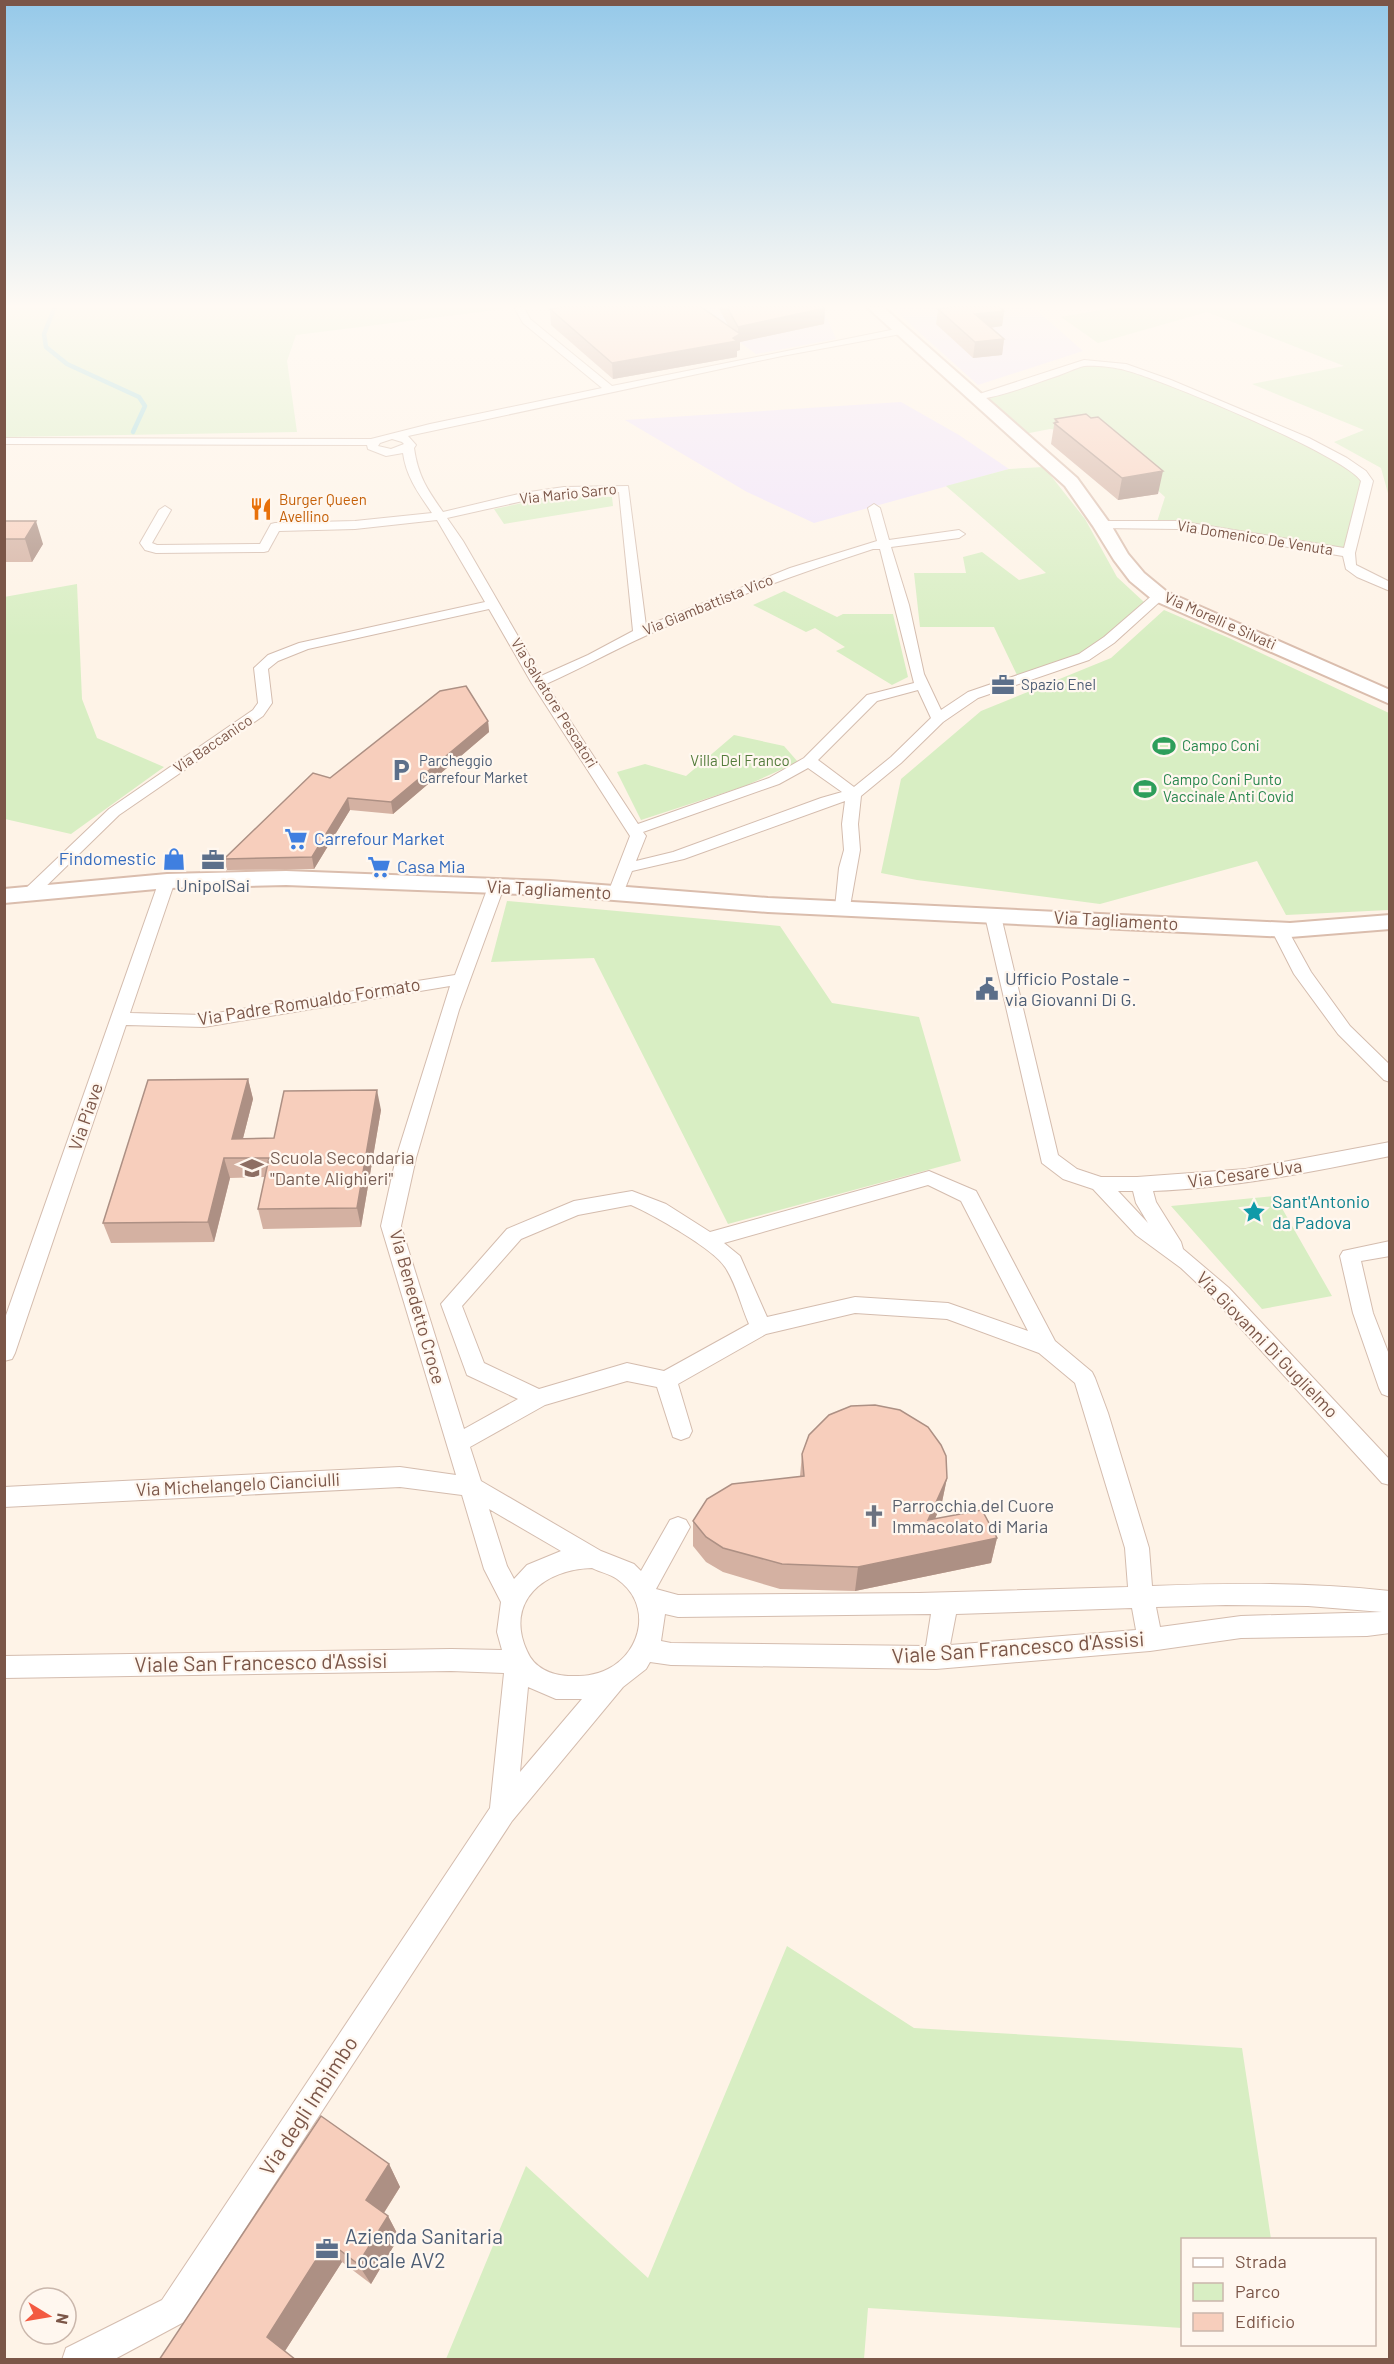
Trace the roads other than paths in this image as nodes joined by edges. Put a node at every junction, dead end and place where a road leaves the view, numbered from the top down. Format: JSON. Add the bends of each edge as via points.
{"nodes":[{"id":1,"x":477,"y":417,"type":"edge"},
{"id":2,"x":998,"y":417,"type":"edge"},
{"id":3,"x":1251,"y":417,"type":"edge"},
{"id":4,"x":444,"y":424,"type":"junction"},
{"id":5,"x":395,"y":436,"type":"junction"},
{"id":6,"x":4,"y":441,"type":"edge"},
{"id":7,"x":408,"y":443,"type":"junction"},
{"id":8,"x":373,"y":446,"type":"junction"},
{"id":9,"x":385,"y":452,"type":"junction"},
{"id":10,"x":411,"y":469,"type":"junction"},
{"id":11,"x":874,"y":508,"type":"dead end"},
{"id":12,"x":165,"y":510,"type":"dead end"},
{"id":13,"x":441,"y":516,"type":"junction"},
{"id":14,"x":1102,"y":525,"type":"junction"},
{"id":15,"x":959,"y":534,"type":"dead end"},
{"id":16,"x":885,"y":544,"type":"junction"},
{"id":17,"x":1349,"y":553,"type":"junction"},
{"id":18,"x":1389,"y":587,"type":"edge"},
{"id":19,"x":1160,"y":596,"type":"junction"},
{"id":20,"x":493,"y":604,"type":"junction"},
{"id":21,"x":640,"y":633,"type":"junction"},
{"id":22,"x":538,"y":682,"type":"junction"},
{"id":23,"x":921,"y":686,"type":"junction"},
{"id":24,"x":1389,"y":698,"type":"edge"},
{"id":25,"x":938,"y":719,"type":"junction"},
{"id":26,"x":809,"y":761,"type":"junction"},
{"id":27,"x":854,"y":794,"type":"junction"},
{"id":28,"x":634,"y":830,"type":"junction"},
{"id":29,"x":626,"y":868,"type":"junction"},
{"id":30,"x":167,"y":881,"type":"junction"},
{"id":31,"x":496,"y":887,"type":"junction"},
{"id":32,"x":616,"y":893,"type":"junction"},
{"id":33,"x":29,"y":894,"type":"junction"},
{"id":34,"x":4,"y":896,"type":"edge"},
{"id":35,"x":843,"y":908,"type":"junction"},
{"id":36,"x":993,"y":916,"type":"junction"},
{"id":37,"x":1389,"y":922,"type":"edge"},
{"id":38,"x":1279,"y":929,"type":"junction"},
{"id":39,"x":461,"y":979,"type":"junction"},
{"id":40,"x":120,"y":1019,"type":"junction"},
{"id":41,"x":1389,"y":1076,"type":"edge"},
{"id":42,"x":1389,"y":1149,"type":"edge"},
{"id":43,"x":1100,"y":1184,"type":"junction"},
{"id":44,"x":1142,"y":1186,"type":"junction"},
{"id":45,"x":707,"y":1240,"type":"junction"},
{"id":46,"x":1389,"y":1248,"type":"edge"},
{"id":47,"x":1188,"y":1263,"type":"junction"},
{"id":48,"x":761,"y":1327,"type":"junction"},
{"id":49,"x":6,"y":1347,"type":"edge"},
{"id":50,"x":1047,"y":1347,"type":"junction"},
{"id":51,"x":666,"y":1380,"type":"junction"},
{"id":52,"x":1389,"y":1388,"type":"edge"},
{"id":53,"x":538,"y":1398,"type":"junction"},
{"id":54,"x":681,"y":1431,"type":"dead end"},
{"id":55,"x":458,"y":1443,"type":"junction"},
{"id":56,"x":1389,"y":1476,"type":"edge"},
{"id":57,"x":471,"y":1487,"type":"junction"},
{"id":58,"x":4,"y":1497,"type":"edge"},
{"id":59,"x":678,"y":1527,"type":"dead end"},
{"id":60,"x":593,"y":1558,"type":"junction"},
{"id":61,"x":646,"y":1594,"type":"junction"},
{"id":62,"x":1142,"y":1595,"type":"junction"},
{"id":63,"x":513,"y":1600,"type":"junction"},
{"id":64,"x":1389,"y":1602,"type":"edge"},
{"id":65,"x":945,"y":1604,"type":"junction"},
{"id":66,"x":1389,"y":1622,"type":"edge"},
{"id":67,"x":1150,"y":1640,"type":"junction"},
{"id":68,"x":645,"y":1650,"type":"junction"},
{"id":69,"x":936,"y":1658,"type":"junction"},
{"id":70,"x":518,"y":1662,"type":"junction"},
{"id":71,"x":4,"y":1667,"type":"edge"},
{"id":72,"x":612,"y":1681,"type":"junction"},
{"id":73,"x":503,"y":1812,"type":"junction"},
{"id":74,"x":78,"y":2360,"type":"edge"}],
"edges":[{"from":1,"to":4,"type":"street"},
{"from":2,"to":14,"type":"main road","name":"Via Morelli e Silvati","via":[[1071,482]]},
{"from":3,"to":17,"type":"street","via":[[1305,440],[1362,473],[1367,481]]},
{"from":4,"to":5,"type":"street"},
{"from":4,"to":7,"type":"street"},
{"from":5,"to":7,"type":"street"},
{"from":5,"to":8,"type":"street","via":[[381,438]]},
{"from":6,"to":8,"type":"street","via":[[314,442]]},
{"from":7,"to":9,"type":"street","via":[[397,452]]},
{"from":7,"to":10,"type":"street","name":"Via Salvatore Pescatori"},
{"from":8,"to":9,"type":"street"},
{"from":9,"to":10,"type":"street","name":"Via Salvatore Pescatori"},
{"from":10,"to":13,"type":"street","name":"Via Salvatore Pescatori"},
{"from":11,"to":16,"type":"street"},
{"from":12,"to":13,"type":"street","via":[[146,543],[149,547],[264,548],[275,527],[355,525]]},
{"from":13,"to":20,"type":"street","name":"Via Salvatore Pescatori"},
{"from":13,"to":21,"type":"street","name":"Via Mario Sarro","via":[[522,497],[624,488]]},
{"from":14,"to":17,"type":"street","name":"Via Domenico De Venuta","via":[[1178,525]]},
{"from":14,"to":19,"type":"main road","name":"Via Morelli e Silvati","via":[[1137,577]]},
{"from":15,"to":16,"type":"street","name":"Via Giambattista Vico"},
{"from":16,"to":21,"type":"street","name":"Via Giambattista Vico","via":[[794,571]]},
{"from":16,"to":23,"type":"street"},
{"from":17,"to":18,"type":"street","name":"Via Domenico De Venuta","via":[[1350,566]]},
{"from":19,"to":24,"type":"main road","name":"Via Morelli e Silvati"},
{"from":19,"to":25,"type":"street","via":[[1084,657],[973,695]]},
{"from":20,"to":22,"type":"street","name":"Via Salvatore Pescatori"},
{"from":20,"to":33,"type":"street","name":"Via Baccanico","via":[[304,646],[273,658],[261,668],[265,703],[258,713],[114,812]]},
{"from":21,"to":22,"type":"street","name":"Via Giambattista Vico"},
{"from":22,"to":28,"type":"street","name":"Via Salvatore Pescatori"},
{"from":23,"to":25,"type":"street"},
{"from":23,"to":26,"type":"street","via":[[872,698]]},
{"from":25,"to":27,"type":"street"},
{"from":26,"to":27,"type":"street"},
{"from":26,"to":28,"type":"street","via":[[774,781]]},
{"from":27,"to":29,"type":"street","via":[[678,856]]},
{"from":27,"to":35,"type":"street","via":[[852,850]]},
{"from":28,"to":29,"type":"street","via":[[639,836]]},
{"from":29,"to":32,"type":"street"},
{"from":30,"to":31,"type":"main road","name":"Via Tagliamento","via":[[286,878]]},
{"from":30,"to":33,"type":"main road","name":"Via Tagliamento"},
{"from":30,"to":40,"type":"street","name":"Via Piave"},
{"from":31,"to":32,"type":"main road","name":"Via Tagliamento"},
{"from":31,"to":39,"type":"street","name":"Via Benedetto Croce"},
{"from":32,"to":35,"type":"main road","name":"Via Tagliamento"},
{"from":33,"to":34,"type":"main road","name":"Via Tagliamento"},
{"from":35,"to":36,"type":"main road","name":"Via Tagliamento"},
{"from":36,"to":38,"type":"main road","name":"Via Tagliamento"},
{"from":36,"to":43,"type":"street","name":"Via Giovanni Di Guglielmo","via":[[1049,1158],[1070,1174]]},
{"from":37,"to":38,"type":"main road","name":"Via Tagliamento"},
{"from":38,"to":41,"type":"street","via":[[1303,974],[1344,1030]]},
{"from":39,"to":40,"type":"street","name":"Via Padre Romualdo Formato","via":[[204,1021]]},
{"from":39,"to":55,"type":"street","name":"Via Benedetto Croce","via":[[406,1158],[391,1226]]},
{"from":40,"to":49,"type":"street","name":"Via Piave"},
{"from":42,"to":44,"type":"street","name":"Via Cesare Uva","via":[[1262,1173]]},
{"from":43,"to":44,"type":"street","name":"Via Cesare Uva"},
{"from":43,"to":47,"type":"street","name":"Via Giovanni Di Guglielmo","via":[[1143,1230]]},
{"from":44,"to":47,"type":"street","via":[[1146,1203],[1168,1241]]},
{"from":45,"to":48,"type":"street","via":[[733,1261]]},
{"from":45,"to":50,"type":"street","via":[[929,1178],[969,1196]]},
{"from":45,"to":53,"type":"street","via":[[659,1209],[632,1197],[574,1208],[514,1234],[451,1304],[475,1369]]},
{"from":46,"to":52,"type":"street","via":[[1350,1256],[1363,1313]]},
{"from":47,"to":56,"type":"street","name":"Via Giovanni Di Guglielmo","via":[[1244,1317]]},
{"from":48,"to":50,"type":"street","via":[[855,1305],[878,1306],[948,1311]]},
{"from":48,"to":51,"type":"street"},
{"from":50,"to":62,"type":"street","via":[[1084,1378],[1137,1548]]},
{"from":51,"to":53,"type":"street","via":[[627,1372]]},
{"from":51,"to":54,"type":"street"},
{"from":53,"to":55,"type":"street"},
{"from":55,"to":57,"type":"street","name":"Via Benedetto Croce"},
{"from":57,"to":58,"type":"street","name":"Via Michelangelo Cianciulli","via":[[400,1477]]},
{"from":57,"to":60,"type":"street"},
{"from":57,"to":63,"type":"street","name":"Via Benedetto Croce","via":[[496,1569]]},
{"from":59,"to":61,"type":"street"},
{"from":60,"to":61,"type":"street","via":[[630,1573]]},
{"from":60,"to":63,"type":"street","via":[[569,1559],[546,1567],[526,1581]]},
{"from":61,"to":65,"type":"street","via":[[678,1606]]},
{"from":61,"to":68,"type":"street","via":[[653,1616]]},
{"from":62,"to":64,"type":"street","via":[[1277,1594]]},
{"from":62,"to":65,"type":"street"},
{"from":62,"to":67,"type":"street"},
{"from":63,"to":70,"type":"street","via":[[507,1621],[509,1642]]},
{"from":65,"to":69,"type":"street"},
{"from":66,"to":67,"type":"street","name":"Viale San Francesco d'Assisi","via":[[1241,1627]]},
{"from":67,"to":69,"type":"street","name":"Viale San Francesco d'Assisi"},
{"from":68,"to":69,"type":"street","name":"Viale San Francesco d'Assisi","via":[[671,1654]]},
{"from":68,"to":72,"type":"street","via":[[632,1668]]},
{"from":70,"to":71,"type":"street","name":"Viale San Francesco d'Assisi"},
{"from":70,"to":72,"type":"street","via":[[532,1676],[550,1685],[582,1689]]},
{"from":70,"to":73,"type":"street","name":"Via degli Imbimbo"},
{"from":72,"to":73,"type":"street","name":"Via degli Imbimbo"},
{"from":73,"to":74,"type":"street","name":"Via degli Imbimbo","via":[[173,2311]]}]}
